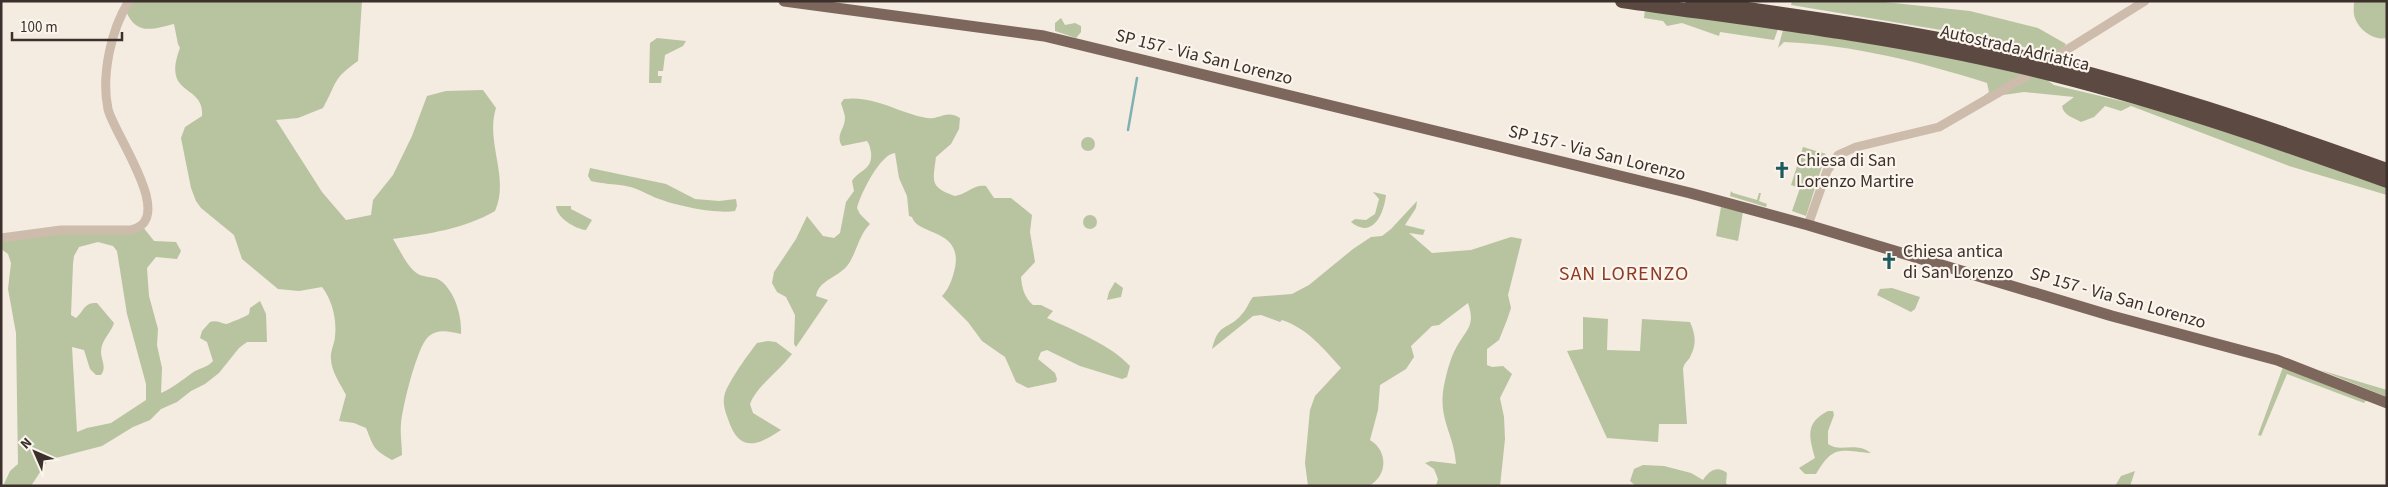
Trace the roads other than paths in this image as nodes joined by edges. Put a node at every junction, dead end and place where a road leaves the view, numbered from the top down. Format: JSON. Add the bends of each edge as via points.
{"nodes":[{"id":1,"x":129,"y":1,"type":"edge"},
{"id":2,"x":784,"y":1,"type":"edge"},
{"id":3,"x":1622,"y":1,"type":"edge"},
{"id":4,"x":1692,"y":1,"type":"edge"},
{"id":5,"x":2145,"y":1,"type":"edge"},
{"id":6,"x":2060,"y":54,"type":"dead end"},
{"id":7,"x":2027,"y":76,"type":"dead end"},
{"id":8,"x":2387,"y":170,"type":"edge"},
{"id":9,"x":2387,"y":181,"type":"edge"},
{"id":10,"x":1808,"y":225,"type":"junction"},
{"id":11,"x":1,"y":238,"type":"edge"},
{"id":12,"x":2387,"y":403,"type":"edge"}],
"edges":[{"from":1,"to":11,"type":"street","via":[[115,27],[108,59],[108,108],[112,124],[148,199],[145,221],[131,230],[61,230]]},
{"from":2,"to":10,"type":"main road","name":"SP 157 - Via San Lorenzo","via":[[1044,36],[1630,178]]},
{"from":3,"to":9,"type":"highway","name":"Autostrada Adriatica","via":[[1892,41],[2018,66],[2179,110]]},
{"from":4,"to":8,"type":"highway","name":"Autostrada Adriatica","via":[[1885,29],[2022,56],[2207,107]]},
{"from":5,"to":6,"type":"street"},
{"from":7,"to":10,"type":"street","via":[[1939,127],[1856,147],[1838,155],[1827,171]]},
{"from":10,"to":12,"type":"main road","name":"SP 157 - Via San Lorenzo","via":[[2112,316],[2278,360]]}]}
